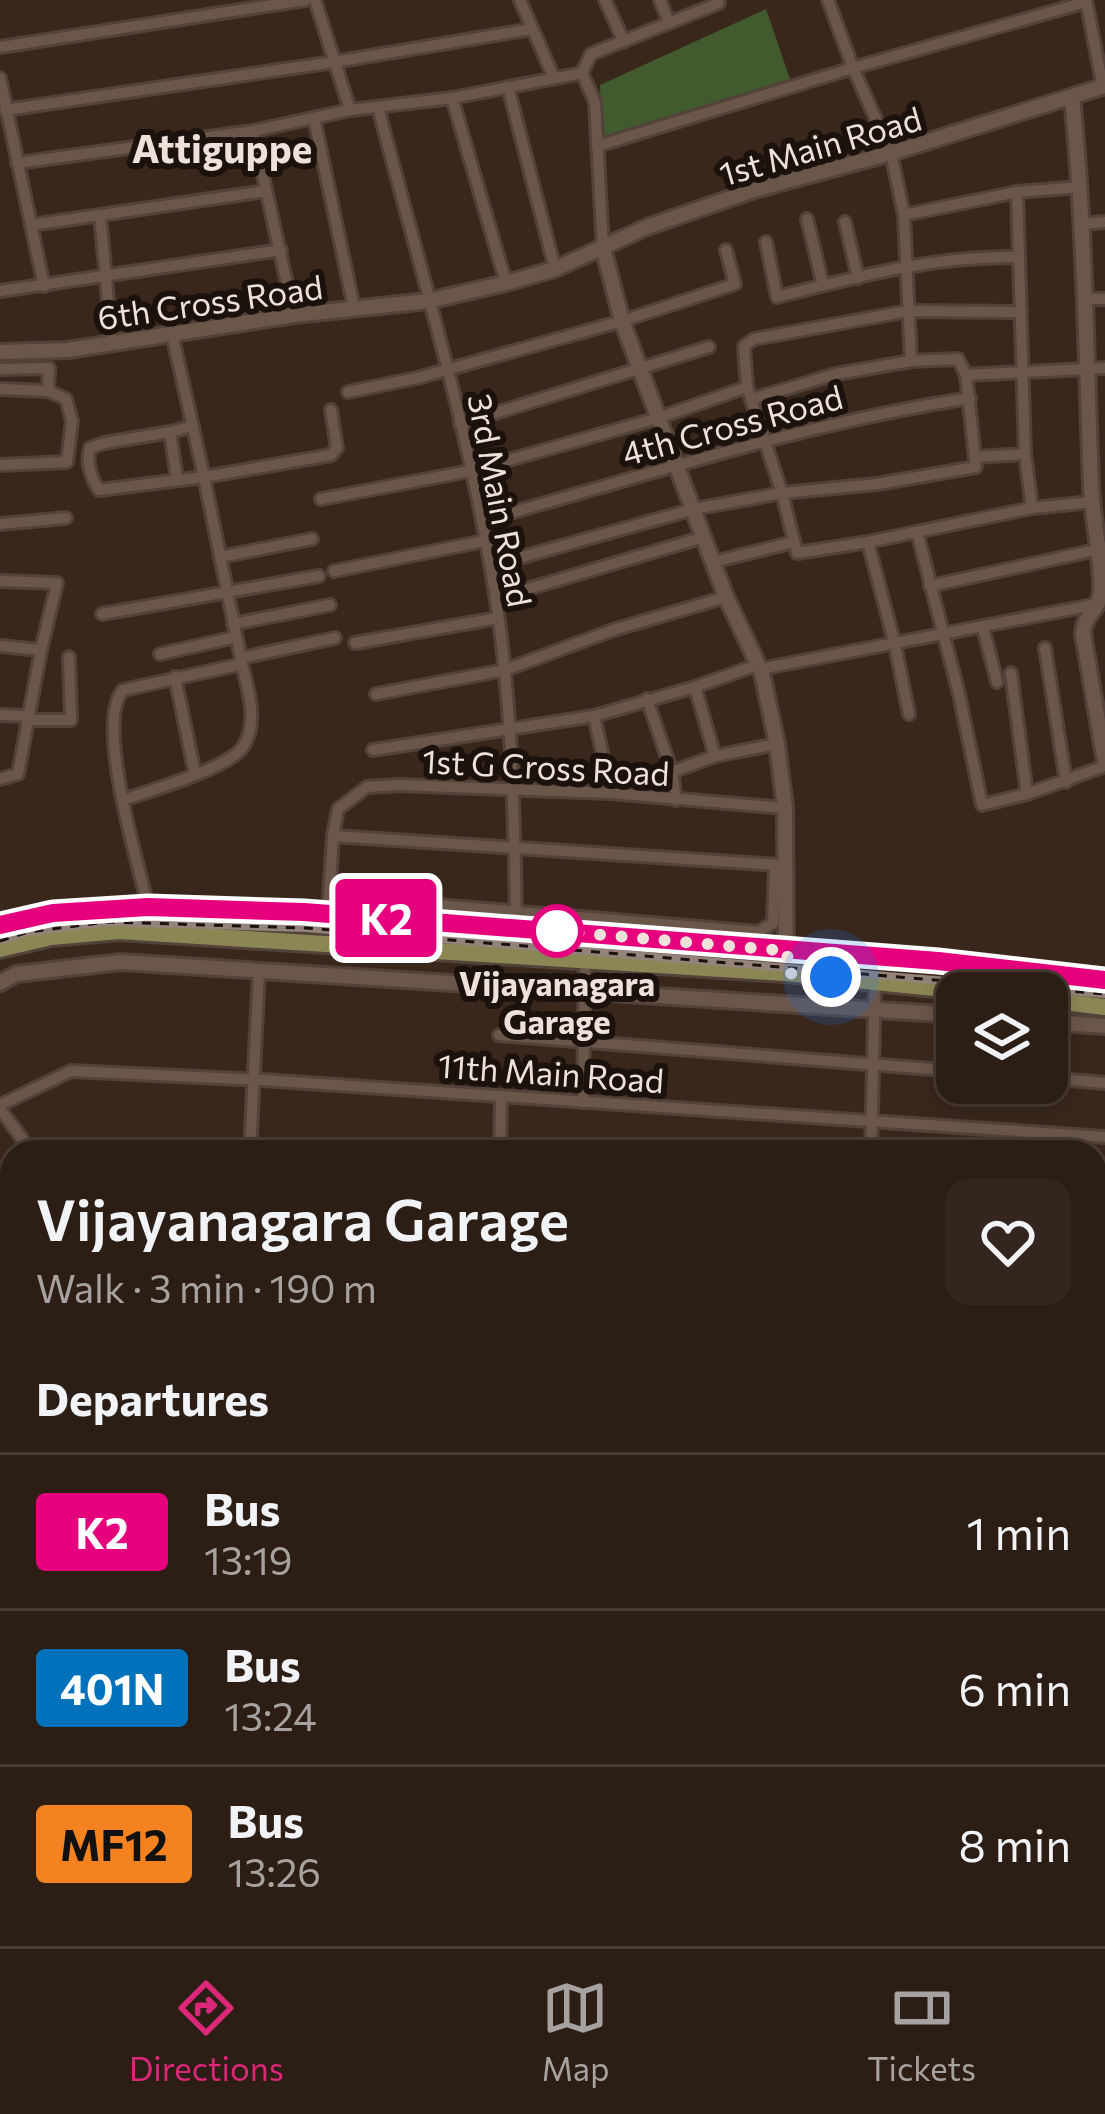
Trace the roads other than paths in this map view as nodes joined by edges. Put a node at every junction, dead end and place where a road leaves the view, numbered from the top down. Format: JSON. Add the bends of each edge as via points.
{"nodes":[{"id":1,"x":305,"y":0,"type":"edge"},
{"id":2,"x":315,"y":0,"type":"edge"},
{"id":3,"x":520,"y":0,"type":"edge"},
{"id":4,"x":605,"y":0,"type":"edge"},
{"id":5,"x":660,"y":0,"type":"edge"},
{"id":6,"x":828,"y":0,"type":"edge"},
{"id":7,"x":1086,"y":1,"type":"edge"},
{"id":8,"x":718,"y":2,"type":"edge"},
{"id":9,"x":669,"y":22,"type":"junction"},
{"id":10,"x":532,"y":29,"type":"junction"},
{"id":11,"x":624,"y":41,"type":"junction"},
{"id":12,"x":0,"y":46,"type":"edge"},
{"id":13,"x":334,"y":62,"type":"junction"},
{"id":14,"x":853,"y":68,"type":"junction"},
{"id":15,"x":582,"y":73,"type":"junction"},
{"id":16,"x":0,"y":78,"type":"edge"},
{"id":17,"x":554,"y":78,"type":"junction"},
{"id":18,"x":1104,"y":86,"type":"edge"},
{"id":19,"x":508,"y":87,"type":"junction"},
{"id":20,"x":452,"y":98,"type":"junction"},
{"id":21,"x":1072,"y":98,"type":"junction"},
{"id":22,"x":378,"y":107,"type":"junction"},
{"id":23,"x":5,"y":110,"type":"junction"},
{"id":24,"x":350,"y":110,"type":"junction"},
{"id":25,"x":314,"y":118,"type":"junction"},
{"id":26,"x":253,"y":131,"type":"junction"},
{"id":27,"x":598,"y":146,"type":"junction"},
{"id":28,"x":891,"y":153,"type":"junction"},
{"id":29,"x":16,"y":163,"type":"junction"},
{"id":30,"x":1081,"y":187,"type":"junction"},
{"id":31,"x":266,"y":191,"type":"junction"},
{"id":32,"x":1017,"y":192,"type":"junction"},
{"id":33,"x":100,"y":215,"type":"junction"},
{"id":34,"x":904,"y":215,"type":"junction"},
{"id":35,"x":807,"y":219,"type":"dead end"},
{"id":36,"x":845,"y":222,"type":"dead end"},
{"id":37,"x":1105,"y":222,"type":"edge"},
{"id":38,"x":31,"y":224,"type":"junction"},
{"id":39,"x":1082,"y":224,"type":"junction"},
{"id":40,"x":766,"y":242,"type":"dead end"},
{"id":41,"x":603,"y":248,"type":"junction"},
{"id":42,"x":281,"y":250,"type":"junction"},
{"id":43,"x":726,"y":250,"type":"dead end"},
{"id":44,"x":1018,"y":257,"type":"junction"},
{"id":45,"x":906,"y":266,"type":"junction"},
{"id":46,"x":555,"y":269,"type":"junction"},
{"id":47,"x":106,"y":277,"type":"junction"},
{"id":48,"x":858,"y":278,"type":"junction"},
{"id":49,"x":506,"y":283,"type":"junction"},
{"id":50,"x":823,"y":285,"type":"junction"},
{"id":51,"x":44,"y":286,"type":"junction"},
{"id":52,"x":0,"y":291,"type":"edge"},
{"id":53,"x":1085,"y":299,"type":"junction"},
{"id":54,"x":1105,"y":299,"type":"edge"},
{"id":55,"x":428,"y":301,"type":"junction"},
{"id":56,"x":354,"y":308,"type":"junction"},
{"id":57,"x":908,"y":311,"type":"junction"},
{"id":58,"x":1021,"y":312,"type":"junction"},
{"id":59,"x":294,"y":314,"type":"junction"},
{"id":60,"x":622,"y":321,"type":"junction"},
{"id":61,"x":172,"y":334,"type":"junction"},
{"id":62,"x":112,"y":343,"type":"junction"},
{"id":63,"x":709,"y":347,"type":"dead end"},
{"id":64,"x":0,"y":352,"type":"edge"},
{"id":65,"x":911,"y":361,"type":"junction"},
{"id":66,"x":1105,"y":368,"type":"edge"},
{"id":67,"x":0,"y":369,"type":"edge"},
{"id":68,"x":640,"y":369,"type":"junction"},
{"id":69,"x":1087,"y":369,"type":"junction"},
{"id":70,"x":447,"y":370,"type":"junction"},
{"id":71,"x":1024,"y":374,"type":"junction"},
{"id":72,"x":966,"y":375,"type":"junction"},
{"id":73,"x":0,"y":389,"type":"edge"},
{"id":74,"x":48,"y":391,"type":"junction"},
{"id":75,"x":348,"y":392,"type":"dead end"},
{"id":76,"x":750,"y":393,"type":"junction"},
{"id":77,"x":970,"y":398,"type":"junction"},
{"id":78,"x":331,"y":410,"type":"dead end"},
{"id":79,"x":658,"y":418,"type":"junction"},
{"id":80,"x":460,"y":424,"type":"junction"},
{"id":81,"x":194,"y":426,"type":"junction"},
{"id":82,"x":170,"y":432,"type":"junction"},
{"id":83,"x":766,"y":440,"type":"junction"},
{"id":84,"x":1025,"y":454,"type":"junction"},
{"id":85,"x":975,"y":457,"type":"junction"},
{"id":86,"x":0,"y":465,"type":"edge"},
{"id":87,"x":678,"y":465,"type":"junction"},
{"id":88,"x":470,"y":471,"type":"junction"},
{"id":89,"x":204,"y":477,"type":"junction"},
{"id":90,"x":177,"y":479,"type":"junction"},
{"id":91,"x":782,"y":493,"type":"junction"},
{"id":92,"x":321,"y":499,"type":"dead end"},
{"id":93,"x":1092,"y":502,"type":"junction"},
{"id":94,"x":1032,"y":508,"type":"junction"},
{"id":95,"x":694,"y":509,"type":"junction"},
{"id":96,"x":510,"y":513,"type":"dead end"},
{"id":97,"x":66,"y":518,"type":"dead end"},
{"id":98,"x":0,"y":524,"type":"edge"},
{"id":99,"x":917,"y":532,"type":"junction"},
{"id":100,"x":704,"y":536,"type":"junction"},
{"id":101,"x":312,"y":539,"type":"dead end"},
{"id":102,"x":484,"y":541,"type":"junction"},
{"id":103,"x":794,"y":542,"type":"junction"},
{"id":104,"x":868,"y":542,"type":"junction"},
{"id":105,"x":1101,"y":549,"type":"edge"},
{"id":106,"x":220,"y":557,"type":"junction"},
{"id":107,"x":522,"y":557,"type":"dead end"},
{"id":108,"x":712,"y":562,"type":"junction"},
{"id":109,"x":334,"y":571,"type":"dead end"},
{"id":110,"x":319,"y":576,"type":"dead end"},
{"id":111,"x":0,"y":580,"type":"edge"},
{"id":112,"x":930,"y":586,"type":"junction"},
{"id":113,"x":524,"y":590,"type":"dead end"},
{"id":114,"x":226,"y":592,"type":"junction"},
{"id":115,"x":726,"y":597,"type":"junction"},
{"id":116,"x":1102,"y":601,"type":"edge"},
{"id":117,"x":330,"y":605,"type":"dead end"},
{"id":118,"x":102,"y":614,"type":"dead end"},
{"id":119,"x":498,"y":618,"type":"junction"},
{"id":120,"x":982,"y":628,"type":"junction"},
{"id":121,"x":235,"y":630,"type":"junction"},
{"id":122,"x":944,"y":635,"type":"junction"},
{"id":123,"x":335,"y":638,"type":"dead end"},
{"id":124,"x":355,"y":643,"type":"dead end"},
{"id":125,"x":896,"y":645,"type":"junction"},
{"id":126,"x":0,"y":646,"type":"edge"},
{"id":127,"x":1045,"y":648,"type":"dead end"},
{"id":128,"x":40,"y":650,"type":"junction"},
{"id":129,"x":160,"y":654,"type":"dead end"},
{"id":130,"x":69,"y":657,"type":"dead end"},
{"id":131,"x":242,"y":661,"type":"junction"},
{"id":132,"x":758,"y":667,"type":"junction"},
{"id":133,"x":505,"y":670,"type":"junction"},
{"id":134,"x":1011,"y":673,"type":"dead end"},
{"id":135,"x":175,"y":677,"type":"junction"},
{"id":136,"x":997,"y":682,"type":"dead end"},
{"id":137,"x":695,"y":687,"type":"junction"},
{"id":138,"x":376,"y":694,"type":"dead end"},
{"id":139,"x":647,"y":699,"type":"junction"},
{"id":140,"x":909,"y":714,"type":"dead end"},
{"id":141,"x":0,"y":716,"type":"edge"},
{"id":142,"x":594,"y":716,"type":"junction"},
{"id":143,"x":28,"y":718,"type":"junction"},
{"id":144,"x":509,"y":728,"type":"junction"},
{"id":145,"x":777,"y":744,"type":"junction"},
{"id":146,"x":374,"y":750,"type":"dead end"},
{"id":147,"x":715,"y":755,"type":"junction"},
{"id":148,"x":1105,"y":764,"type":"edge"},
{"id":149,"x":672,"y":772,"type":"junction"},
{"id":150,"x":195,"y":774,"type":"junction"},
{"id":151,"x":0,"y":779,"type":"edge"},
{"id":152,"x":1066,"y":782,"type":"junction"},
{"id":153,"x":513,"y":792,"type":"junction"},
{"id":154,"x":611,"y":794,"type":"junction"},
{"id":155,"x":1027,"y":794,"type":"junction"},
{"id":156,"x":123,"y":800,"type":"junction"},
{"id":157,"x":676,"y":800,"type":"junction"},
{"id":158,"x":785,"y":808,"type":"junction"},
{"id":159,"x":333,"y":836,"type":"junction"},
{"id":160,"x":514,"y":846,"type":"junction"},
{"id":161,"x":781,"y":865,"type":"junction"},
{"id":162,"x":329,"y":905,"type":"junction"},
{"id":163,"x":148,"y":907,"type":"junction"},
{"id":164,"x":516,"y":912,"type":"junction"},
{"id":165,"x":0,"y":925,"type":"edge"},
{"id":166,"x":0,"y":949,"type":"edge"},
{"id":167,"x":788,"y":951,"type":"junction"},
{"id":168,"x":585,"y":960,"type":"junction"},
{"id":169,"x":259,"y":970,"type":"junction"},
{"id":170,"x":786,"y":973,"type":"junction"},
{"id":171,"x":1105,"y":980,"type":"edge"},
{"id":172,"x":875,"y":982,"type":"junction"},
{"id":173,"x":0,"y":983,"type":"edge"},
{"id":174,"x":936,"y":988,"type":"edge"},
{"id":175,"x":585,"y":991,"type":"junction"},
{"id":176,"x":1068,"y":1003,"type":"edge"},
{"id":177,"x":1105,"y":1007,"type":"edge"},
{"id":178,"x":873,"y":1009,"type":"junction"},
{"id":179,"x":936,"y":1014,"type":"edge"},
{"id":180,"x":1068,"y":1023,"type":"edge"},
{"id":181,"x":1105,"y":1026,"type":"edge"},
{"id":182,"x":500,"y":1035,"type":"dead end"},
{"id":183,"x":584,"y":1044,"type":"junction"},
{"id":184,"x":872,"y":1064,"type":"junction"},
{"id":185,"x":936,"y":1069,"type":"edge"},
{"id":186,"x":253,"y":1079,"type":"junction"},
{"id":187,"x":1068,"y":1080,"type":"edge"},
{"id":188,"x":1105,"y":1083,"type":"edge"},
{"id":189,"x":501,"y":1096,"type":"junction"},
{"id":190,"x":583,"y":1102,"type":"junction"},
{"id":191,"x":0,"y":1107,"type":"edge"},
{"id":192,"x":872,"y":1121,"type":"junction"},
{"id":193,"x":1054,"y":1133,"type":"junction"},
{"id":194,"x":1105,"y":1137,"type":"edge"},
{"id":195,"x":23,"y":1140,"type":"edge"},
{"id":196,"x":250,"y":1140,"type":"edge"},
{"id":197,"x":500,"y":1140,"type":"edge"},
{"id":198,"x":871,"y":1140,"type":"edge"},
{"id":199,"x":1054,"y":1140,"type":"edge"}],
"edges":[{"from":1,"to":12,"type":"street"},
{"from":2,"to":13,"type":"street"},
{"from":3,"to":10,"type":"street"},
{"from":4,"to":11,"type":"street"},
{"from":5,"to":9,"type":"street"},
{"from":6,"to":14,"type":"street"},
{"from":7,"to":14,"type":"street"},
{"from":7,"to":18,"type":"street"},
{"from":8,"to":9,"type":"street"},
{"from":9,"to":11,"type":"street"},
{"from":10,"to":13,"type":"street"},
{"from":10,"to":17,"type":"street"},
{"from":11,"to":15,"type":"street","via":[[592,54]]},
{"from":13,"to":23,"type":"street"},
{"from":13,"to":24,"type":"street"},
{"from":14,"to":27,"type":"street"},
{"from":14,"to":28,"type":"street"},
{"from":15,"to":17,"type":"street"},
{"from":15,"to":27,"type":"street","via":[[595,102]]},
{"from":16,"to":23,"type":"street"},
{"from":17,"to":19,"type":"street"},
{"from":18,"to":21,"type":"street","name":"1st Main Road"},
{"from":19,"to":20,"type":"street"},
{"from":19,"to":46,"type":"street"},
{"from":20,"to":22,"type":"street"},
{"from":20,"to":49,"type":"street"},
{"from":21,"to":28,"type":"street","name":"1st Main Road"},
{"from":21,"to":30,"type":"street"},
{"from":22,"to":24,"type":"street"},
{"from":22,"to":55,"type":"street","name":"3rd Main Road"},
{"from":23,"to":29,"type":"street"},
{"from":24,"to":25,"type":"street"},
{"from":25,"to":26,"type":"street"},
{"from":25,"to":56,"type":"street"},
{"from":26,"to":29,"type":"street"},
{"from":26,"to":31,"type":"street"},
{"from":27,"to":41,"type":"street"},
{"from":28,"to":34,"type":"street"},
{"from":28,"to":41,"type":"street","name":"1st Main Road","via":[[754,190]]},
{"from":29,"to":38,"type":"street"},
{"from":30,"to":32,"type":"street"},
{"from":30,"to":39,"type":"street"},
{"from":31,"to":33,"type":"street"},
{"from":31,"to":42,"type":"street"},
{"from":32,"to":34,"type":"street"},
{"from":32,"to":44,"type":"street"},
{"from":33,"to":38,"type":"street"},
{"from":33,"to":47,"type":"street"},
{"from":34,"to":45,"type":"street"},
{"from":35,"to":50,"type":"street"},
{"from":36,"to":48,"type":"street"},
{"from":37,"to":39,"type":"street"},
{"from":38,"to":51,"type":"street"},
{"from":39,"to":53,"type":"street"},
{"from":40,"to":50,"type":"street","via":[[778,297]]},
{"from":41,"to":46,"type":"street","name":"1st Main Road"},
{"from":41,"to":60,"type":"street"},
{"from":42,"to":47,"type":"street"},
{"from":42,"to":59,"type":"street"},
{"from":43,"to":60,"type":"street","via":[[736,284]]},
{"from":44,"to":45,"type":"street"},
{"from":44,"to":58,"type":"street"},
{"from":45,"to":48,"type":"street"},
{"from":45,"to":57,"type":"street"},
{"from":46,"to":49,"type":"street","name":"1st Main Road"},
{"from":47,"to":51,"type":"street"},
{"from":47,"to":62,"type":"street"},
{"from":48,"to":50,"type":"street"},
{"from":49,"to":55,"type":"street","name":"1st Main Road"},
{"from":51,"to":52,"type":"street"},
{"from":53,"to":54,"type":"street"},
{"from":53,"to":69,"type":"street"},
{"from":55,"to":56,"type":"street","name":"6th Cross Road"},
{"from":55,"to":70,"type":"street","name":"3rd Main Road"},
{"from":56,"to":59,"type":"street","name":"6th Cross Road"},
{"from":57,"to":58,"type":"street"},
{"from":57,"to":65,"type":"street"},
{"from":57,"to":76,"type":"street","via":[[748,342],[742,350]]},
{"from":58,"to":71,"type":"street"},
{"from":59,"to":61,"type":"street","name":"6th Cross Road"},
{"from":60,"to":68,"type":"street"},
{"from":60,"to":70,"type":"street"},
{"from":61,"to":62,"type":"street","name":"6th Cross Road"},
{"from":61,"to":81,"type":"street"},
{"from":62,"to":64,"type":"street","name":"6th Cross Road"},
{"from":63,"to":68,"type":"street"},
{"from":65,"to":72,"type":"street","via":[[958,358]]},
{"from":65,"to":76,"type":"street"},
{"from":66,"to":69,"type":"street"},
{"from":67,"to":74,"type":"street","via":[[49,368]]},
{"from":68,"to":79,"type":"street"},
{"from":68,"to":80,"type":"street"},
{"from":69,"to":71,"type":"street"},
{"from":69,"to":93,"type":"street"},
{"from":70,"to":75,"type":"street"},
{"from":70,"to":80,"type":"street","name":"3rd Main Road"},
{"from":71,"to":72,"type":"street"},
{"from":71,"to":84,"type":"street"},
{"from":72,"to":77,"type":"street"},
{"from":73,"to":74,"type":"street"},
{"from":74,"to":86,"type":"street","via":[[66,399],[72,421],[67,461]]},
{"from":76,"to":79,"type":"street"},
{"from":76,"to":83,"type":"street"},
{"from":77,"to":83,"type":"street","name":"4th Cross Road"},
{"from":77,"to":85,"type":"street"},
{"from":78,"to":89,"type":"street","via":[[331,455]]},
{"from":79,"to":87,"type":"street"},
{"from":79,"to":88,"type":"street"},
{"from":80,"to":88,"type":"street","name":"3rd Main Road"},
{"from":81,"to":82,"type":"street"},
{"from":81,"to":89,"type":"street"},
{"from":82,"to":90,"type":"street"},
{"from":82,"to":90,"type":"street","via":[[104,443],[88,454],[98,490]]},
{"from":83,"to":87,"type":"street","name":"4th Cross Road"},
{"from":83,"to":91,"type":"street"},
{"from":84,"to":85,"type":"street"},
{"from":84,"to":94,"type":"street"},
{"from":85,"to":91,"type":"street","via":[[976,466]]},
{"from":87,"to":95,"type":"street"},
{"from":87,"to":96,"type":"street","name":"4th Cross Road"},
{"from":88,"to":92,"type":"street"},
{"from":88,"to":102,"type":"street","name":"3rd Main Road"},
{"from":89,"to":90,"type":"street"},
{"from":89,"to":106,"type":"street"},
{"from":91,"to":95,"type":"street"},
{"from":91,"to":103,"type":"street"},
{"from":93,"to":94,"type":"street"},
{"from":93,"to":105,"type":"street"},
{"from":94,"to":99,"type":"street"},
{"from":95,"to":100,"type":"street"},
{"from":95,"to":107,"type":"street"},
{"from":97,"to":98,"type":"street"},
{"from":99,"to":104,"type":"street"},
{"from":99,"to":112,"type":"street"},
{"from":100,"to":108,"type":"street"},
{"from":100,"to":113,"type":"street"},
{"from":101,"to":106,"type":"street"},
{"from":102,"to":109,"type":"street"},
{"from":102,"to":119,"type":"street","name":"3rd Main Road"},
{"from":103,"to":104,"type":"street","via":[[797,553]]},
{"from":103,"to":108,"type":"street"},
{"from":104,"to":125,"type":"street"},
{"from":105,"to":112,"type":"street"},
{"from":105,"to":116,"type":"street"},
{"from":106,"to":114,"type":"street"},
{"from":108,"to":115,"type":"street"},
{"from":110,"to":114,"type":"street"},
{"from":111,"to":128,"type":"street","via":[[57,583]]},
{"from":112,"to":122,"type":"street"},
{"from":114,"to":118,"type":"street"},
{"from":114,"to":121,"type":"street"},
{"from":115,"to":132,"type":"street"},
{"from":115,"to":133,"type":"street"},
{"from":116,"to":120,"type":"street"},
{"from":116,"to":148,"type":"street","via":[[1083,634]]},
{"from":117,"to":121,"type":"street"},
{"from":119,"to":124,"type":"street"},
{"from":119,"to":133,"type":"street","name":"3rd Main Road"},
{"from":120,"to":122,"type":"street"},
{"from":120,"to":136,"type":"street"},
{"from":121,"to":129,"type":"street"},
{"from":121,"to":131,"type":"street"},
{"from":122,"to":125,"type":"street"},
{"from":122,"to":155,"type":"street","via":[[982,805]]},
{"from":123,"to":131,"type":"street"},
{"from":125,"to":132,"type":"street"},
{"from":125,"to":140,"type":"street"},
{"from":126,"to":128,"type":"street"},
{"from":127,"to":152,"type":"street"},
{"from":128,"to":143,"type":"street"},
{"from":130,"to":143,"type":"street","via":[[71,720]]},
{"from":131,"to":135,"type":"street"},
{"from":131,"to":150,"type":"street","via":[[252,703],[244,746]]},
{"from":132,"to":137,"type":"street"},
{"from":132,"to":145,"type":"street"},
{"from":133,"to":138,"type":"street"},
{"from":133,"to":144,"type":"street","name":"3rd Main Road"},
{"from":134,"to":155,"type":"street"},
{"from":135,"to":150,"type":"street"},
{"from":135,"to":156,"type":"street","via":[[115,699]]},
{"from":137,"to":139,"type":"street"},
{"from":137,"to":147,"type":"street"},
{"from":139,"to":142,"type":"street"},
{"from":139,"to":149,"type":"street"},
{"from":141,"to":143,"type":"street"},
{"from":142,"to":144,"type":"street"},
{"from":142,"to":154,"type":"street"},
{"from":143,"to":151,"type":"street","via":[[18,774]]},
{"from":144,"to":146,"type":"street"},
{"from":144,"to":153,"type":"street","name":"3rd Main Road"},
{"from":145,"to":147,"type":"street"},
{"from":145,"to":158,"type":"street"},
{"from":147,"to":149,"type":"street"},
{"from":148,"to":152,"type":"street"},
{"from":149,"to":157,"type":"street"},
{"from":150,"to":156,"type":"street"},
{"from":152,"to":155,"type":"street"},
{"from":153,"to":154,"type":"street","name":"1st G Cross Road"},
{"from":153,"to":159,"type":"street","name":"1st G Cross Road","via":[[367,787],[338,809]]},
{"from":153,"to":160,"type":"street","name":"3rd Main Road"},
{"from":154,"to":157,"type":"street","name":"1st G Cross Road"},
{"from":156,"to":163,"type":"street"},
{"from":157,"to":158,"type":"street","name":"1st G Cross Road"},
{"from":158,"to":161,"type":"street"},
{"from":159,"to":160,"type":"street"},
{"from":159,"to":162,"type":"street"},
{"from":160,"to":161,"type":"street"},
{"from":160,"to":164,"type":"street","name":"3rd Main Road"},
{"from":161,"to":164,"type":"street","via":[[773,923],[759,932]]},
{"from":161,"to":167,"type":"street"},
{"from":162,"to":163,"type":"main road"},
{"from":162,"to":164,"type":"street"},
{"from":162,"to":167,"type":"main road"},
{"from":163,"to":165,"type":"main road"},
{"from":166,"to":168,"type":"main road","via":[[119,931]]},
{"from":167,"to":170,"type":"street"},
{"from":167,"to":171,"type":"main road"},
{"from":168,"to":170,"type":"main road"},
{"from":168,"to":175,"type":"street"},
{"from":169,"to":173,"type":"street","via":[[121,962],[16,974]]},
{"from":169,"to":175,"type":"street"},
{"from":169,"to":186,"type":"street"},
{"from":170,"to":172,"type":"main road"},
{"from":172,"to":174,"type":"main road"},
{"from":172,"to":178,"type":"street"},
{"from":175,"to":178,"type":"street"},
{"from":175,"to":183,"type":"street"},
{"from":176,"to":177,"type":"main road"},
{"from":178,"to":179,"type":"street"},
{"from":178,"to":184,"type":"street"},
{"from":180,"to":181,"type":"street"},
{"from":182,"to":183,"type":"street"},
{"from":183,"to":184,"type":"street"},
{"from":183,"to":190,"type":"street"},
{"from":184,"to":185,"type":"street"},
{"from":184,"to":192,"type":"street"},
{"from":186,"to":189,"type":"street","name":"11th Main Road"},
{"from":186,"to":191,"type":"street","name":"11th Main Road","via":[[71,1071]]},
{"from":186,"to":196,"type":"street"},
{"from":187,"to":188,"type":"street"},
{"from":189,"to":190,"type":"street","name":"11th Main Road"},
{"from":189,"to":197,"type":"street"},
{"from":190,"to":192,"type":"street","name":"11th Main Road"},
{"from":191,"to":195,"type":"street"},
{"from":192,"to":193,"type":"street","name":"11th Main Road"},
{"from":192,"to":198,"type":"street"},
{"from":193,"to":194,"type":"street","name":"11th Main Road"},
{"from":193,"to":199,"type":"street"}]}
